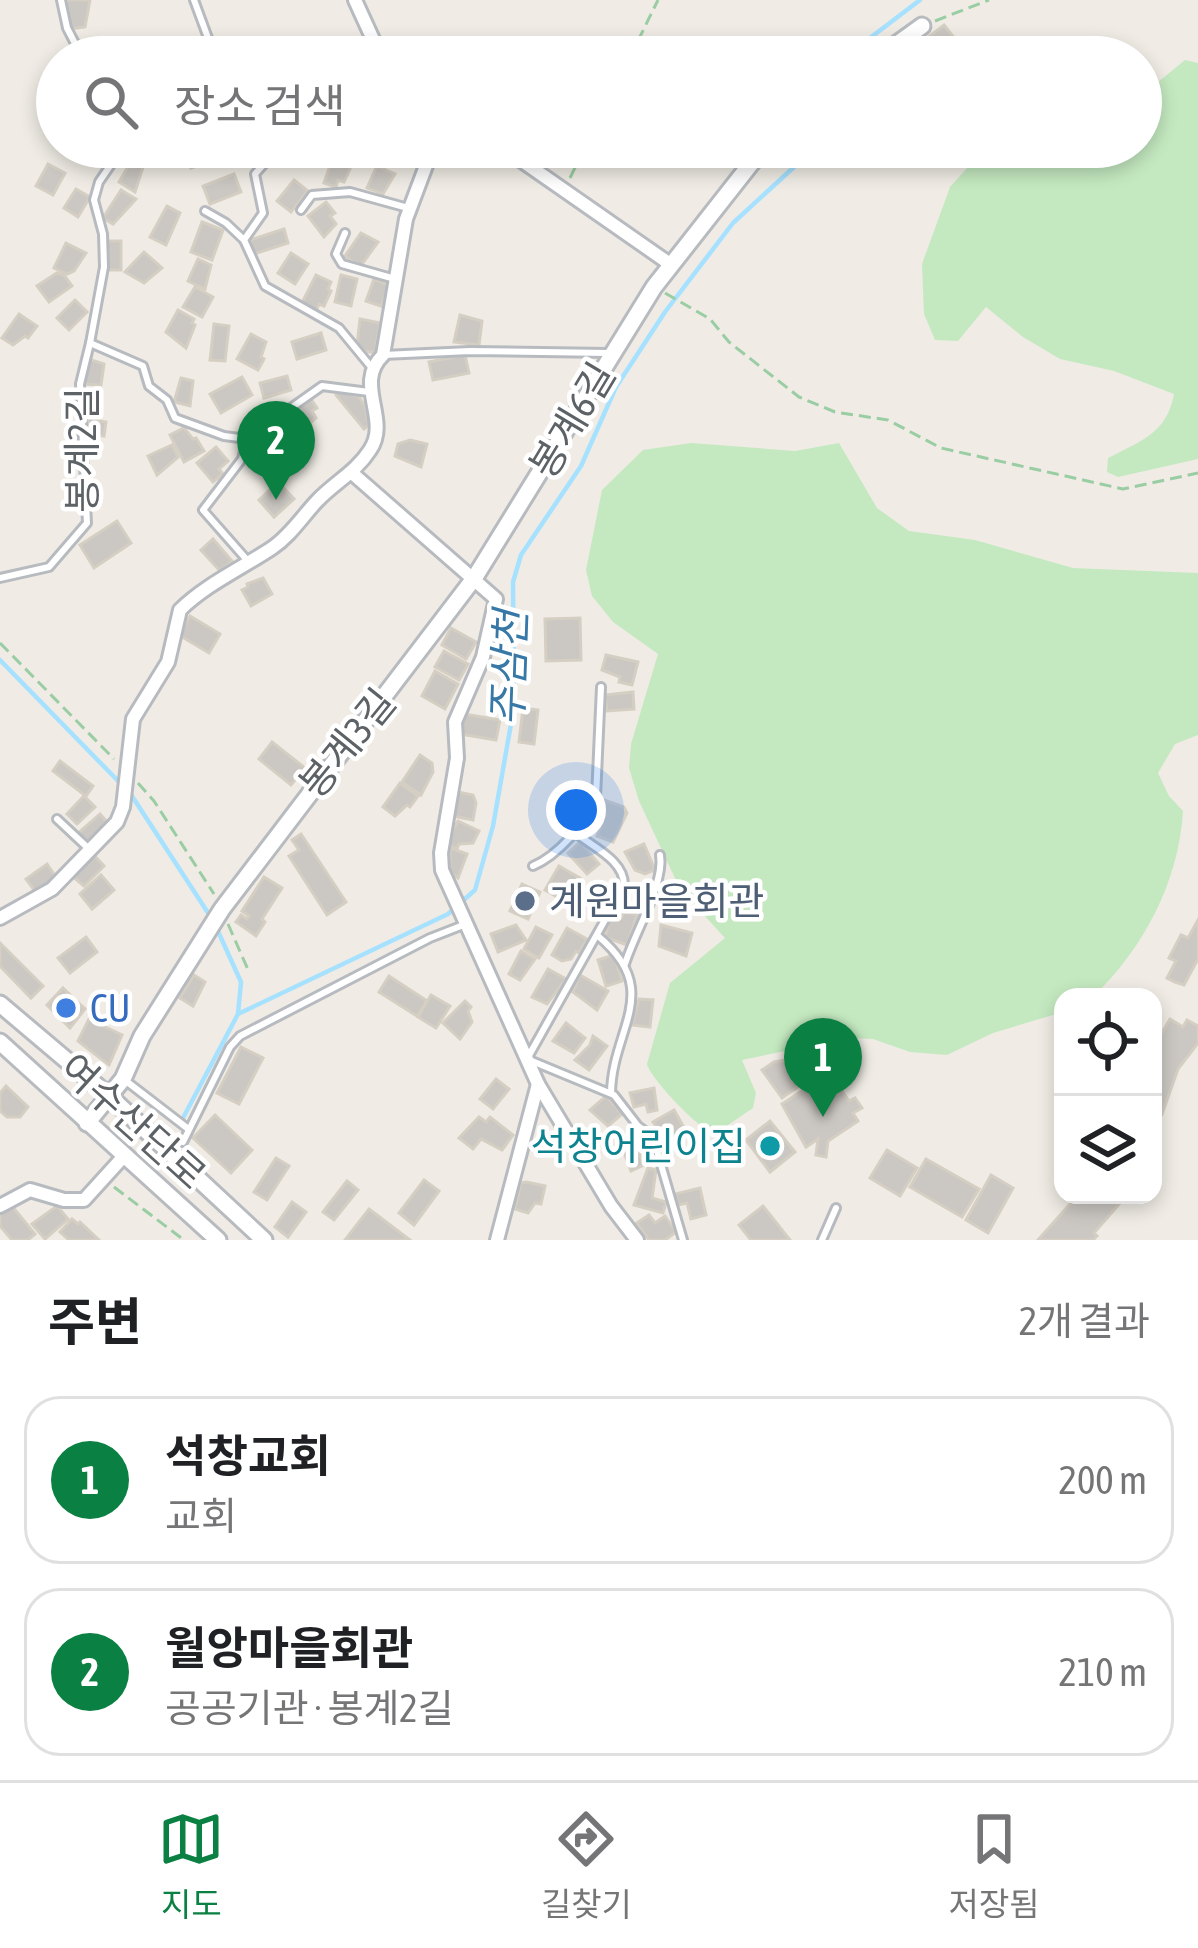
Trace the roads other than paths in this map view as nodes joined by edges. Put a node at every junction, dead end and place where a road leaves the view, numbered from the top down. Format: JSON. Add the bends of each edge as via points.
{"nodes":[{"id":1,"x":61,"y":0,"type":"edge"},
{"id":2,"x":194,"y":0,"type":"edge"},
{"id":3,"x":356,"y":0,"type":"edge"},
{"id":4,"x":922,"y":26,"type":"road end"},
{"id":5,"x":71,"y":36,"type":"edge"},
{"id":6,"x":207,"y":36,"type":"edge"},
{"id":7,"x":372,"y":36,"type":"edge"},
{"id":8,"x":908,"y":36,"type":"edge"},
{"id":9,"x":109,"y":168,"type":"edge"},
{"id":10,"x":261,"y":168,"type":"edge"},
{"id":11,"x":425,"y":168,"type":"edge"},
{"id":12,"x":532,"y":168,"type":"edge"},
{"id":13,"x":747,"y":168,"type":"edge"},
{"id":14,"x":409,"y":208,"type":"junction"},
{"id":15,"x":301,"y":210,"type":"dead end"},
{"id":16,"x":205,"y":212,"type":"dead end"},
{"id":17,"x":345,"y":233,"type":"dead end"},
{"id":18,"x":244,"y":240,"type":"junction"},
{"id":19,"x":670,"y":264,"type":"junction"},
{"id":20,"x":395,"y":280,"type":"junction"},
{"id":21,"x":90,"y":343,"type":"junction"},
{"id":22,"x":612,"y":353,"type":"junction"},
{"id":23,"x":383,"y":355,"type":"junction"},
{"id":24,"x":372,"y":368,"type":"junction"},
{"id":25,"x":369,"y":392,"type":"junction"},
{"id":26,"x":247,"y":439,"type":"junction"},
{"id":27,"x":352,"y":473,"type":"junction"},
{"id":28,"x":249,"y":562,"type":"junction"},
{"id":29,"x":475,"y":577,"type":"junction"},
{"id":30,"x":0,"y":578,"type":"edge"},
{"id":31,"x":601,"y":687,"type":"dead end"},
{"id":32,"x":58,"y":819,"type":"dead end"},
{"id":33,"x":573,"y":831,"type":"junction"},
{"id":34,"x":89,"y":849,"type":"junction"},
{"id":35,"x":660,"y":855,"type":"dead end"},
{"id":36,"x":533,"y":866,"type":"dead end"},
{"id":37,"x":0,"y":918,"type":"edge"},
{"id":38,"x":465,"y":922,"type":"junction"},
{"id":39,"x":598,"y":936,"type":"junction"},
{"id":40,"x":625,"y":964,"type":"junction"},
{"id":41,"x":0,"y":1004,"type":"edge"},
{"id":42,"x":1,"y":1045,"type":"edge"},
{"id":43,"x":527,"y":1058,"type":"junction"},
{"id":44,"x":123,"y":1079,"type":"junction"},
{"id":45,"x":538,"y":1084,"type":"junction"},
{"id":46,"x":611,"y":1093,"type":"junction"},
{"id":47,"x":110,"y":1097,"type":"junction"},
{"id":48,"x":87,"y":1124,"type":"junction"},
{"id":49,"x":188,"y":1129,"type":"junction"},
{"id":50,"x":182,"y":1142,"type":"dead end"},
{"id":51,"x":124,"y":1156,"type":"junction"},
{"id":52,"x":0,"y":1206,"type":"edge"},
{"id":53,"x":836,"y":1208,"type":"dead end"},
{"id":54,"x":218,"y":1240,"type":"edge"},
{"id":55,"x":265,"y":1240,"type":"edge"},
{"id":56,"x":497,"y":1240,"type":"edge"},
{"id":57,"x":637,"y":1240,"type":"edge"},
{"id":58,"x":683,"y":1240,"type":"edge"},
{"id":59,"x":822,"y":1240,"type":"edge"}],
"edges":[{"from":1,"to":5,"type":"lane"},
{"from":2,"to":6,"type":"lane"},
{"from":3,"to":7,"type":"street"},
{"from":4,"to":8,"type":"street"},
{"from":9,"to":21,"type":"lane","name":"봉계2길","via":[[94,200],[104,267]]},
{"from":10,"to":18,"type":"lane","via":[[264,208]]},
{"from":11,"to":14,"type":"street"},
{"from":12,"to":19,"type":"street"},
{"from":13,"to":19,"type":"street","name":"봉계6길"},
{"from":14,"to":15,"type":"lane","via":[[345,192],[312,195]]},
{"from":14,"to":20,"type":"street"},
{"from":16,"to":18,"type":"lane"},
{"from":17,"to":20,"type":"lane","via":[[336,254],[342,264]]},
{"from":18,"to":24,"type":"lane","via":[[265,286],[339,328]]},
{"from":19,"to":22,"type":"street","name":"봉계6길"},
{"from":20,"to":23,"type":"street"},
{"from":21,"to":26,"type":"lane","name":"봉계2길","via":[[143,366],[148,386],[178,419]]},
{"from":21,"to":30,"type":"lane","name":"봉계2길","via":[[80,384],[87,523],[49,567]]},
{"from":22,"to":23,"type":"lane"},
{"from":22,"to":29,"type":"street","name":"봉계6길"},
{"from":23,"to":24,"type":"street"},
{"from":24,"to":25,"type":"street"},
{"from":25,"to":26,"type":"lane","via":[[322,386]]},
{"from":25,"to":27,"type":"street","via":[[377,436]]},
{"from":26,"to":28,"type":"lane","via":[[203,510]]},
{"from":27,"to":28,"type":"street"},
{"from":27,"to":29,"type":"street"},
{"from":28,"to":34,"type":"street","via":[[180,610],[168,662],[133,718],[117,822]]},
{"from":29,"to":38,"type":"street","name":"봉계3길","via":[[497,604],[455,722],[440,860]]},
{"from":29,"to":44,"type":"street","name":"봉계3길","via":[[221,909]]},
{"from":31,"to":33,"type":"lane","via":[[596,799]]},
{"from":32,"to":34,"type":"lane"},
{"from":33,"to":36,"type":"lane"},
{"from":33,"to":39,"type":"lane","via":[[624,874]]},
{"from":34,"to":37,"type":"street","via":[[52,889]]},
{"from":35,"to":40,"type":"lane","via":[[659,881]]},
{"from":38,"to":43,"type":"street"},
{"from":38,"to":49,"type":"lane","via":[[240,1036]]},
{"from":39,"to":40,"type":"lane"},
{"from":39,"to":43,"type":"lane"},
{"from":40,"to":46,"type":"lane","via":[[632,1005],[612,1062]]},
{"from":41,"to":47,"type":"street","name":"여수산단로"},
{"from":42,"to":48,"type":"street","name":"여수산단로"},
{"from":43,"to":45,"type":"street"},
{"from":43,"to":46,"type":"lane"},
{"from":44,"to":47,"type":"street"},
{"from":44,"to":49,"type":"lane"},
{"from":45,"to":56,"type":"street"},
{"from":45,"to":57,"type":"street"},
{"from":46,"to":58,"type":"lane","via":[[657,1146]]},
{"from":47,"to":48,"type":"street"},
{"from":47,"to":55,"type":"street","name":"여수산단로"},
{"from":48,"to":51,"type":"street","name":"여수산단로"},
{"from":49,"to":50,"type":"lane"},
{"from":51,"to":52,"type":"street","via":[[81,1201],[31,1190]]},
{"from":51,"to":54,"type":"street","name":"여수산단로"},
{"from":53,"to":59,"type":"lane"}]}
